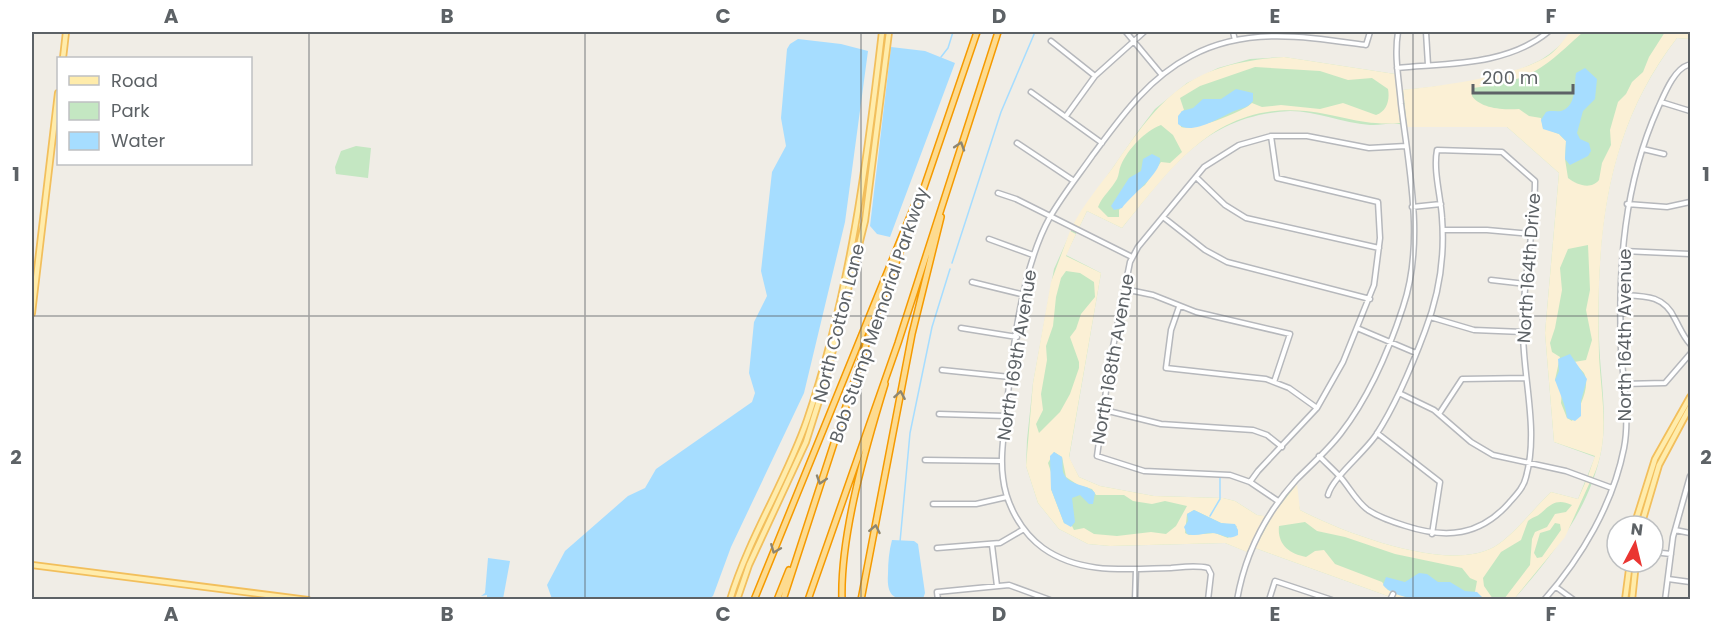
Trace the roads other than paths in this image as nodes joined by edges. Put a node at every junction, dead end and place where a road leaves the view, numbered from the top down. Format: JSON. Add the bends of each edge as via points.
{"nodes":[{"id":1,"x":66,"y":32,"type":"edge"},
{"id":2,"x":882,"y":32,"type":"edge"},
{"id":3,"x":889,"y":32,"type":"edge"},
{"id":4,"x":977,"y":32,"type":"edge"},
{"id":5,"x":998,"y":32,"type":"edge"},
{"id":6,"x":1126,"y":32,"type":"edge"},
{"id":7,"x":1144,"y":32,"type":"edge"},
{"id":8,"x":1233,"y":32,"type":"edge"},
{"id":9,"x":1370,"y":32,"type":"edge"},
{"id":10,"x":1398,"y":32,"type":"edge"},
{"id":11,"x":1426,"y":32,"type":"edge"},
{"id":12,"x":1548,"y":32,"type":"edge"},
{"id":13,"x":1133,"y":39,"type":"junction"},
{"id":14,"x":1235,"y":40,"type":"junction"},
{"id":15,"x":1051,"y":41,"type":"dead end"},
{"id":16,"x":63,"y":57,"type":"edge"},
{"id":17,"x":1428,"y":65,"type":"junction"},
{"id":18,"x":1688,"y":65,"type":"dead end"},
{"id":19,"x":1397,"y":68,"type":"junction"},
{"id":20,"x":1161,"y":74,"type":"junction"},
{"id":21,"x":1095,"y":76,"type":"junction"},
{"id":22,"x":1031,"y":92,"type":"dead end"},
{"id":23,"x":57,"y":102,"type":"edge"},
{"id":24,"x":1661,"y":102,"type":"junction"},
{"id":25,"x":1690,"y":111,"type":"edge"},
{"id":26,"x":1066,"y":116,"type":"junction"},
{"id":27,"x":1271,"y":136,"type":"junction"},
{"id":28,"x":1017,"y":143,"type":"dead end"},
{"id":29,"x":1102,"y":143,"type":"junction"},
{"id":30,"x":1406,"y":146,"type":"junction"},
{"id":31,"x":1643,"y":149,"type":"junction"},
{"id":32,"x":1664,"y":154,"type":"dead end"},
{"id":33,"x":1196,"y":177,"type":"junction"},
{"id":34,"x":1074,"y":181,"type":"junction"},
{"id":35,"x":924,"y":187,"type":"junction"},
{"id":36,"x":998,"y":193,"type":"dead end"},
{"id":37,"x":943,"y":202,"type":"junction"},
{"id":38,"x":1690,"y":202,"type":"edge"},
{"id":39,"x":1441,"y":204,"type":"junction"},
{"id":40,"x":1627,"y":204,"type":"junction"},
{"id":41,"x":1412,"y":207,"type":"junction"},
{"id":42,"x":1163,"y":217,"type":"junction"},
{"id":43,"x":1050,"y":218,"type":"junction"},
{"id":44,"x":1443,"y":230,"type":"junction"},
{"id":45,"x":1532,"y":234,"type":"junction"},
{"id":46,"x":989,"y":239,"type":"dead end"},
{"id":47,"x":1379,"y":248,"type":"junction"},
{"id":48,"x":1623,"y":251,"type":"junction"},
{"id":49,"x":1690,"y":254,"type":"edge"},
{"id":50,"x":1034,"y":255,"type":"junction"},
{"id":51,"x":1132,"y":257,"type":"junction"},
{"id":52,"x":1491,"y":280,"type":"dead end"},
{"id":53,"x":972,"y":282,"type":"dead end"},
{"id":54,"x":1526,"y":284,"type":"junction"},
{"id":55,"x":1124,"y":289,"type":"junction"},
{"id":56,"x":1025,"y":295,"type":"junction"},
{"id":57,"x":1621,"y":295,"type":"junction"},
{"id":58,"x":1370,"y":299,"type":"junction"},
{"id":59,"x":1179,"y":307,"type":"junction"},
{"id":60,"x":32,"y":314,"type":"edge"},
{"id":61,"x":1430,"y":317,"type":"junction"},
{"id":62,"x":961,"y":328,"type":"dead end"},
{"id":63,"x":1357,"y":328,"type":"junction"},
{"id":64,"x":1522,"y":332,"type":"junction"},
{"id":65,"x":1017,"y":337,"type":"junction"},
{"id":66,"x":1389,"y":342,"type":"junction"},
{"id":67,"x":898,"y":343,"type":"junction"},
{"id":68,"x":1690,"y":344,"type":"edge"},
{"id":69,"x":1416,"y":353,"type":"junction"},
{"id":70,"x":1690,"y":354,"type":"edge"},
{"id":71,"x":942,"y":370,"type":"dead end"},
{"id":72,"x":1011,"y":377,"type":"junction"},
{"id":73,"x":1526,"y":378,"type":"junction"},
{"id":74,"x":1274,"y":382,"type":"junction"},
{"id":75,"x":1623,"y":384,"type":"junction"},
{"id":76,"x":1399,"y":393,"type":"junction"},
{"id":77,"x":1690,"y":397,"type":"edge"},
{"id":78,"x":1690,"y":407,"type":"edge"},
{"id":79,"x":1317,"y":408,"type":"junction"},
{"id":80,"x":1104,"y":410,"type":"junction"},
{"id":81,"x":939,"y":414,"type":"dead end"},
{"id":82,"x":1439,"y":414,"type":"junction"},
{"id":83,"x":1006,"y":416,"type":"junction"},
{"id":84,"x":1377,"y":433,"type":"junction"},
{"id":85,"x":1282,"y":447,"type":"junction"},
{"id":86,"x":1319,"y":456,"type":"junction"},
{"id":87,"x":926,"y":460,"type":"dead end"},
{"id":88,"x":1001,"y":461,"type":"junction"},
{"id":89,"x":1529,"y":463,"type":"junction"},
{"id":90,"x":1340,"y":477,"type":"junction"},
{"id":91,"x":1690,"y":480,"type":"edge"},
{"id":92,"x":1250,"y":482,"type":"junction"},
{"id":93,"x":1612,"y":488,"type":"junction"},
{"id":94,"x":1328,"y":495,"type":"dead end"},
{"id":95,"x":1007,"y":497,"type":"junction"},
{"id":96,"x":1278,"y":501,"type":"junction"},
{"id":97,"x":933,"y":504,"type":"dead end"},
{"id":98,"x":810,"y":512,"type":"junction"},
{"id":99,"x":1638,"y":514,"type":"edge"},
{"id":100,"x":1645,"y":514,"type":"edge"},
{"id":101,"x":1024,"y":529,"type":"junction"},
{"id":102,"x":1674,"y":530,"type":"junction"},
{"id":103,"x":1690,"y":533,"type":"edge"},
{"id":104,"x":1432,"y":534,"type":"junction"},
{"id":105,"x":992,"y":545,"type":"junction"},
{"id":106,"x":937,"y":548,"type":"dead end"},
{"id":107,"x":1665,"y":553,"type":"edge"},
{"id":108,"x":1671,"y":554,"type":"junction"},
{"id":109,"x":32,"y":565,"type":"edge"},
{"id":110,"x":1136,"y":569,"type":"junction"},
{"id":111,"x":1628,"y":574,"type":"edge"},
{"id":112,"x":1635,"y":574,"type":"edge"},
{"id":113,"x":1668,"y":579,"type":"junction"},
{"id":114,"x":1690,"y":582,"type":"edge"},
{"id":115,"x":997,"y":586,"type":"junction"},
{"id":116,"x":1556,"y":587,"type":"junction"},
{"id":117,"x":1392,"y":594,"type":"dead end"},
{"id":118,"x":308,"y":600,"type":"edge"},
{"id":119,"x":730,"y":600,"type":"edge"},
{"id":120,"x":737,"y":600,"type":"edge"},
{"id":121,"x":754,"y":600,"type":"edge"},
{"id":122,"x":777,"y":600,"type":"edge"},
{"id":123,"x":783,"y":600,"type":"edge"},
{"id":124,"x":808,"y":600,"type":"edge"},
{"id":125,"x":843,"y":600,"type":"edge"},
{"id":126,"x":861,"y":600,"type":"edge"},
{"id":127,"x":938,"y":600,"type":"edge"},
{"id":128,"x":1050,"y":600,"type":"edge"},
{"id":129,"x":1135,"y":600,"type":"edge"},
{"id":130,"x":1208,"y":600,"type":"edge"},
{"id":131,"x":1237,"y":600,"type":"edge"},
{"id":132,"x":1269,"y":600,"type":"edge"},
{"id":133,"x":1332,"y":600,"type":"edge"},
{"id":134,"x":1390,"y":600,"type":"edge"},
{"id":135,"x":1544,"y":600,"type":"edge"},
{"id":136,"x":1574,"y":600,"type":"edge"},
{"id":137,"x":1625,"y":600,"type":"edge"},
{"id":138,"x":1632,"y":600,"type":"edge"},
{"id":139,"x":1665,"y":600,"type":"edge"}],
"edges":[{"from":1,"to":16,"type":"main road"},
{"from":2,"to":119,"type":"main road","name":"North Cotton Lane","via":[[858,220],[815,393],[796,448]]},
{"from":3,"to":120,"type":"main road","name":"North Cotton Lane","via":[[865,221],[820,400],[806,442],[749,565]]},
{"from":4,"to":35,"type":"highway","name":"Bob Stump Memorial Parkway"},
{"from":37,"to":5,"type":"highway","name":"Bob Stump Memorial Parkway","one_way":true},
{"from":6,"to":13,"type":"street"},
{"from":7,"to":13,"type":"street"},
{"from":8,"to":14,"type":"street"},
{"from":9,"to":14,"type":"street","name":"North 169th Avenue","via":[[1366,45],[1279,35]]},
{"from":10,"to":19,"type":"street"},
{"from":11,"to":17,"type":"street"},
{"from":12,"to":17,"type":"street","via":[[1523,47],[1490,58]]},
{"from":13,"to":20,"type":"street"},
{"from":13,"to":21,"type":"street"},
{"from":14,"to":20,"type":"street","name":"North 169th Avenue","via":[[1193,54]]},
{"from":15,"to":21,"type":"street"},
{"from":17,"to":19,"type":"street"},
{"from":18,"to":24,"type":"street","name":"North 164th Avenue","via":[[1679,71]]},
{"from":19,"to":30,"type":"street"},
{"from":20,"to":29,"type":"street","name":"North 169th Avenue","via":[[1130,105]]},
{"from":21,"to":26,"type":"street"},
{"from":22,"to":26,"type":"street"},
{"from":23,"to":60,"type":"main road"},
{"from":24,"to":25,"type":"street"},
{"from":24,"to":31,"type":"street","name":"North 164th Avenue"},
{"from":26,"to":29,"type":"street"},
{"from":27,"to":30,"type":"street","name":"North 168th Avenue","via":[[1307,136],[1370,148]]},
{"from":27,"to":33,"type":"street","name":"North 168th Avenue","via":[[1231,149]]},
{"from":27,"to":47,"type":"street","via":[[1277,178],[1378,202]]},
{"from":28,"to":34,"type":"street"},
{"from":29,"to":34,"type":"street","name":"North 169th Avenue"},
{"from":30,"to":41,"type":"street"},
{"from":31,"to":32,"type":"street"},
{"from":31,"to":40,"type":"street","name":"North 164th Avenue"},
{"from":33,"to":42,"type":"street","name":"North 168th Avenue"},
{"from":33,"to":47,"type":"street","via":[[1225,205],[1246,218]]},
{"from":34,"to":43,"type":"street","name":"North 169th Avenue"},
{"from":35,"to":98,"type":"highway","name":"Bob Stump Memorial Parkway","one_way":true,"via":[[873,323]]},
{"from":35,"to":121,"type":"highway","one_way":true},
{"from":36,"to":43,"type":"street"},
{"from":37,"to":67,"type":"highway","name":"Bob Stump Memorial Parkway"},
{"from":126,"to":37,"type":"highway","one_way":true,"via":[[912,334]]},
{"from":38,"to":40,"type":"street","via":[[1667,207]]},
{"from":39,"to":41,"type":"street"},
{"from":39,"to":44,"type":"street"},
{"from":39,"to":45,"type":"street","name":"North 164th Drive","via":[[1437,150],[1502,152],[1535,181]]},
{"from":40,"to":48,"type":"street","name":"North 164th Avenue"},
{"from":41,"to":66,"type":"street","via":[[1411,274]]},
{"from":42,"to":51,"type":"street","name":"North 168th Avenue"},
{"from":42,"to":58,"type":"street","via":[[1227,262]]},
{"from":43,"to":50,"type":"street","name":"North 169th Avenue"},
{"from":43,"to":51,"type":"street"},
{"from":44,"to":45,"type":"street"},
{"from":44,"to":61,"type":"street","via":[[1440,274]]},
{"from":45,"to":54,"type":"street","name":"North 164th Drive"},
{"from":46,"to":50,"type":"street"},
{"from":47,"to":58,"type":"street"},
{"from":48,"to":49,"type":"street"},
{"from":48,"to":57,"type":"street","name":"North 164th Avenue"},
{"from":50,"to":56,"type":"street","name":"North 169th Avenue"},
{"from":51,"to":55,"type":"street","name":"North 168th Avenue"},
{"from":52,"to":54,"type":"street"},
{"from":53,"to":56,"type":"street"},
{"from":54,"to":64,"type":"street","name":"North 164th Drive"},
{"from":55,"to":59,"type":"street","via":[[1153,295]]},
{"from":55,"to":80,"type":"street","name":"North 168th Avenue"},
{"from":56,"to":65,"type":"street","name":"North 169th Avenue"},
{"from":57,"to":68,"type":"street","via":[[1646,296],[1662,302],[1671,310]]},
{"from":57,"to":75,"type":"street","name":"North 164th Avenue"},
{"from":58,"to":63,"type":"street"},
{"from":59,"to":74,"type":"street","via":[[1290,334]]},
{"from":59,"to":74,"type":"street","via":[[1171,330],[1166,368]]},
{"from":61,"to":64,"type":"street","via":[[1474,330]]},
{"from":61,"to":69,"type":"street"},
{"from":62,"to":65,"type":"street"},
{"from":63,"to":66,"type":"street"},
{"from":63,"to":79,"type":"street","via":[[1336,378]]},
{"from":64,"to":73,"type":"street","name":"North 164th Drive"},
{"from":65,"to":72,"type":"street","name":"North 169th Avenue"},
{"from":66,"to":69,"type":"street"},
{"from":66,"to":86,"type":"street","via":[[1359,408]]},
{"from":67,"to":124,"type":"highway","name":"Bob Stump Memorial Parkway"},
{"from":67,"to":125,"type":"highway","via":[[856,499],[844,564]]},
{"from":69,"to":76,"type":"street"},
{"from":70,"to":75,"type":"street","via":[[1665,383]]},
{"from":71,"to":72,"type":"street"},
{"from":72,"to":83,"type":"street","name":"North 169th Avenue"},
{"from":73,"to":82,"type":"street","via":[[1462,379]]},
{"from":73,"to":89,"type":"street","name":"North 164th Drive"},
{"from":74,"to":79,"type":"street"},
{"from":75,"to":93,"type":"street","name":"North 164th Avenue","via":[[1625,444]]},
{"from":76,"to":82,"type":"street"},
{"from":76,"to":84,"type":"street"},
{"from":77,"to":99,"type":"main road","via":[[1655,459]]},
{"from":78,"to":100,"type":"main road","via":[[1659,465]]},
{"from":79,"to":85,"type":"street"},
{"from":80,"to":85,"type":"street","via":[[1161,424],[1249,429],[1267,435]]},
{"from":80,"to":92,"type":"street","name":"North 168th Avenue","via":[[1097,456],[1144,471],[1230,475]]},
{"from":81,"to":83,"type":"street"},
{"from":82,"to":89,"type":"street","via":[[1486,452]]},
{"from":83,"to":88,"type":"street","name":"North 169th Avenue"},
{"from":84,"to":90,"type":"street"},
{"from":84,"to":104,"type":"street","via":[[1440,482]]},
{"from":85,"to":92,"type":"street"},
{"from":86,"to":90,"type":"street","name":"North 164th Drive"},
{"from":86,"to":96,"type":"street"},
{"from":87,"to":88,"type":"street"},
{"from":88,"to":95,"type":"street","name":"North 169th Avenue"},
{"from":89,"to":93,"type":"street","via":[[1566,471]]},
{"from":89,"to":104,"type":"street","name":"North 164th Drive","via":[[1521,488],[1492,520],[1463,533]]},
{"from":90,"to":94,"type":"street"},
{"from":90,"to":104,"type":"street","name":"North 164th Drive","via":[[1370,512]]},
{"from":91,"to":102,"type":"street"},
{"from":92,"to":96,"type":"street"},
{"from":93,"to":116,"type":"street","name":"North 164th Avenue","via":[[1590,537]]},
{"from":95,"to":97,"type":"street","via":[[976,504]]},
{"from":95,"to":101,"type":"street","name":"North 169th Avenue"},
{"from":96,"to":131,"type":"street","via":[[1250,553]]},
{"from":98,"to":122,"type":"highway"},
{"from":98,"to":123,"type":"highway","name":"Bob Stump Memorial Parkway"},
{"from":101,"to":105,"type":"street","via":[[1006,542]]},
{"from":101,"to":110,"type":"street","name":"North 169th Avenue","via":[[1041,547],[1073,564]]},
{"from":102,"to":103,"type":"street"},
{"from":102,"to":108,"type":"street"},
{"from":105,"to":106,"type":"street"},
{"from":105,"to":115,"type":"street"},
{"from":107,"to":108,"type":"street"},
{"from":108,"to":113,"type":"street"},
{"from":109,"to":118,"type":"main road"},
{"from":110,"to":129,"type":"street"},
{"from":110,"to":130,"type":"street","name":"North 169th Avenue","via":[[1211,570]]},
{"from":111,"to":137,"type":"main road"},
{"from":112,"to":138,"type":"main road"},
{"from":113,"to":114,"type":"street"},
{"from":113,"to":139,"type":"street"},
{"from":115,"to":127,"type":"street","via":[[937,592]]},
{"from":115,"to":128,"type":"street","via":[[1017,586]]},
{"from":116,"to":135,"type":"street","name":"North 164th Avenue"},
{"from":116,"to":136,"type":"street"},
{"from":117,"to":134,"type":"street"},
{"from":132,"to":133,"type":"street","via":[[1275,581]]}]}
